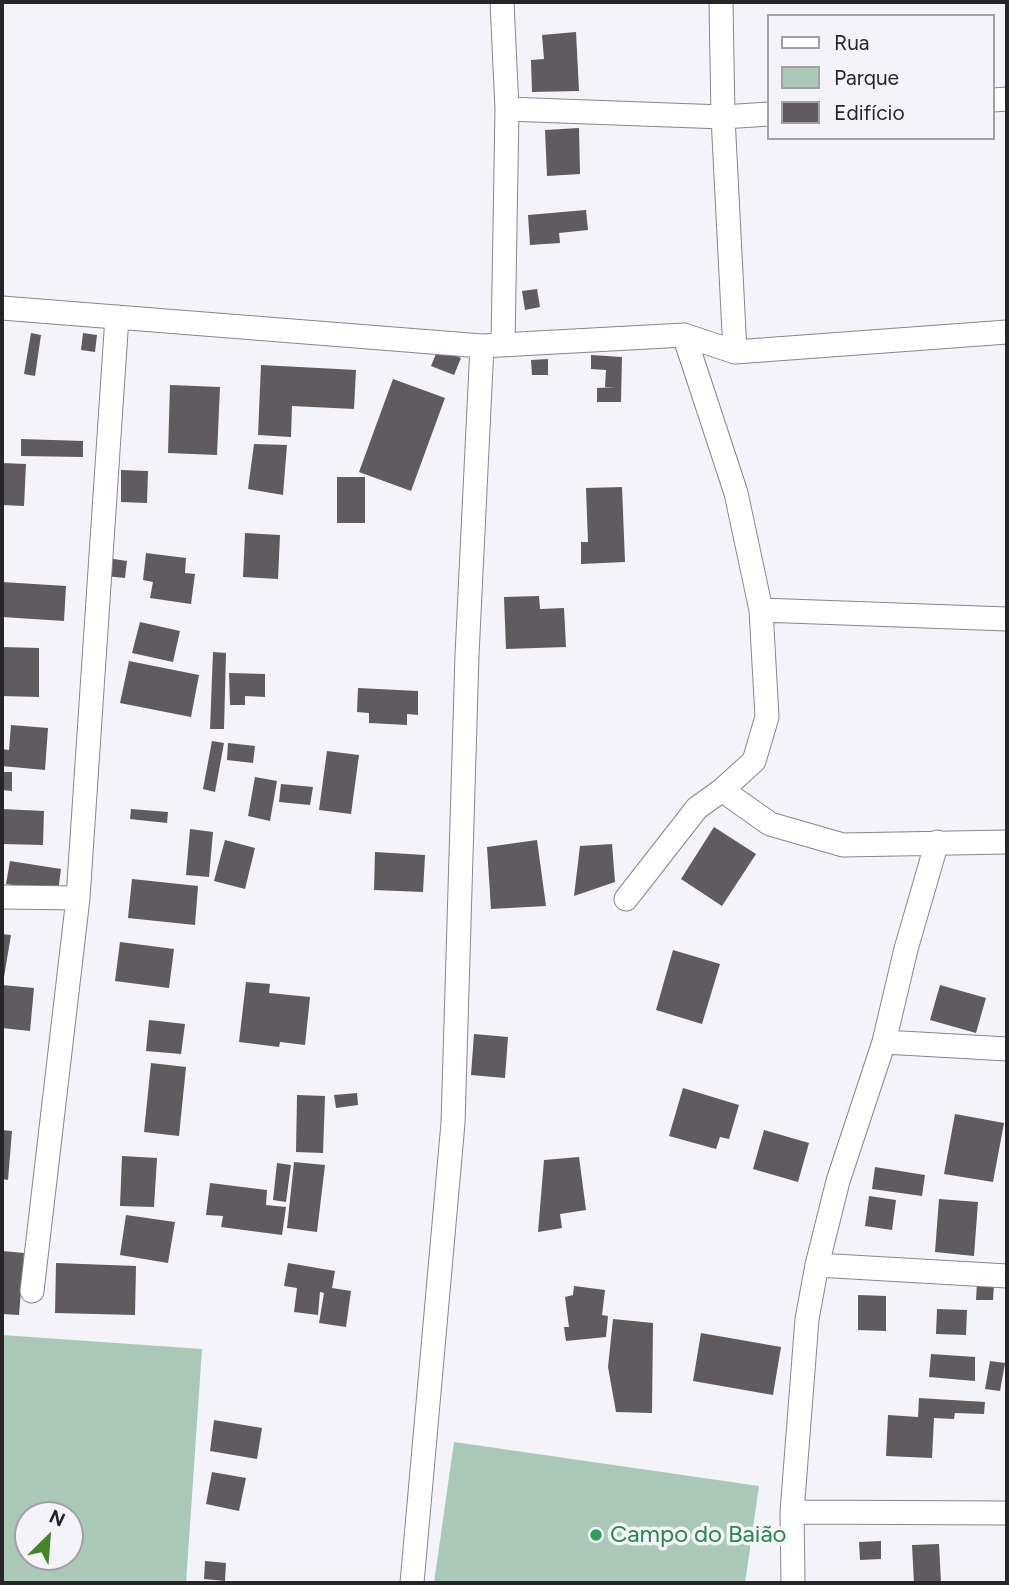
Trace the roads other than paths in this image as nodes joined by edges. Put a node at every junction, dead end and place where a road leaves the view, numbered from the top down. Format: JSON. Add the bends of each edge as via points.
{"nodes":[{"id":1,"x":502,"y":2,"type":"edge"},
{"id":2,"x":721,"y":2,"type":"edge"},
{"id":3,"x":506,"y":108,"type":"junction"},
{"id":4,"x":768,"y":114,"type":"edge"},
{"id":5,"x":723,"y":117,"type":"junction"},
{"id":6,"x":2,"y":307,"type":"edge"},
{"id":7,"x":117,"y":317,"type":"junction"},
{"id":8,"x":1007,"y":332,"type":"edge"},
{"id":9,"x":684,"y":335,"type":"junction"},
{"id":10,"x":492,"y":346,"type":"junction"},
{"id":11,"x":735,"y":352,"type":"junction"},
{"id":12,"x":761,"y":610,"type":"junction"},
{"id":13,"x":1007,"y":619,"type":"edge"},
{"id":14,"x":722,"y":790,"type":"junction"},
{"id":15,"x":937,"y":842,"type":"junction"},
{"id":16,"x":1007,"y":842,"type":"edge"},
{"id":17,"x":2,"y":897,"type":"edge"},
{"id":18,"x":78,"y":898,"type":"junction"},
{"id":19,"x":626,"y":899,"type":"dead end"},
{"id":20,"x":884,"y":1042,"type":"junction"},
{"id":21,"x":1007,"y":1049,"type":"edge"},
{"id":22,"x":817,"y":1265,"type":"junction"},
{"id":23,"x":1007,"y":1276,"type":"edge"},
{"id":24,"x":32,"y":1292,"type":"dead end"},
{"id":25,"x":792,"y":1512,"type":"junction"},
{"id":26,"x":1007,"y":1513,"type":"edge"},
{"id":27,"x":412,"y":1583,"type":"edge"},
{"id":28,"x":793,"y":1583,"type":"edge"}],
"edges":[{"from":1,"to":3,"type":"street"},
{"from":2,"to":5,"type":"street"},
{"from":3,"to":5,"type":"street"},
{"from":3,"to":10,"type":"street"},
{"from":4,"to":5,"type":"street"},
{"from":5,"to":11,"type":"street"},
{"from":6,"to":7,"type":"street"},
{"from":7,"to":10,"type":"street"},
{"from":7,"to":18,"type":"street"},
{"from":8,"to":11,"type":"street"},
{"from":9,"to":10,"type":"street"},
{"from":9,"to":11,"type":"street"},
{"from":9,"to":12,"type":"street","via":[[736,493]]},
{"from":10,"to":27,"type":"street","via":[[467,655],[453,1123]]},
{"from":12,"to":13,"type":"street"},
{"from":12,"to":14,"type":"street","via":[[767,717],[754,761]]},
{"from":14,"to":15,"type":"street","via":[[770,824],[843,845]]},
{"from":14,"to":19,"type":"street","via":[[697,808]]},
{"from":15,"to":16,"type":"street"},
{"from":15,"to":20,"type":"street"},
{"from":17,"to":18,"type":"street"},
{"from":18,"to":24,"type":"street"},
{"from":20,"to":21,"type":"street"},
{"from":20,"to":22,"type":"street","via":[[838,1181]]},
{"from":22,"to":23,"type":"street"},
{"from":22,"to":25,"type":"street","via":[[807,1319]]},
{"from":25,"to":26,"type":"street"},
{"from":25,"to":28,"type":"street"}]}
